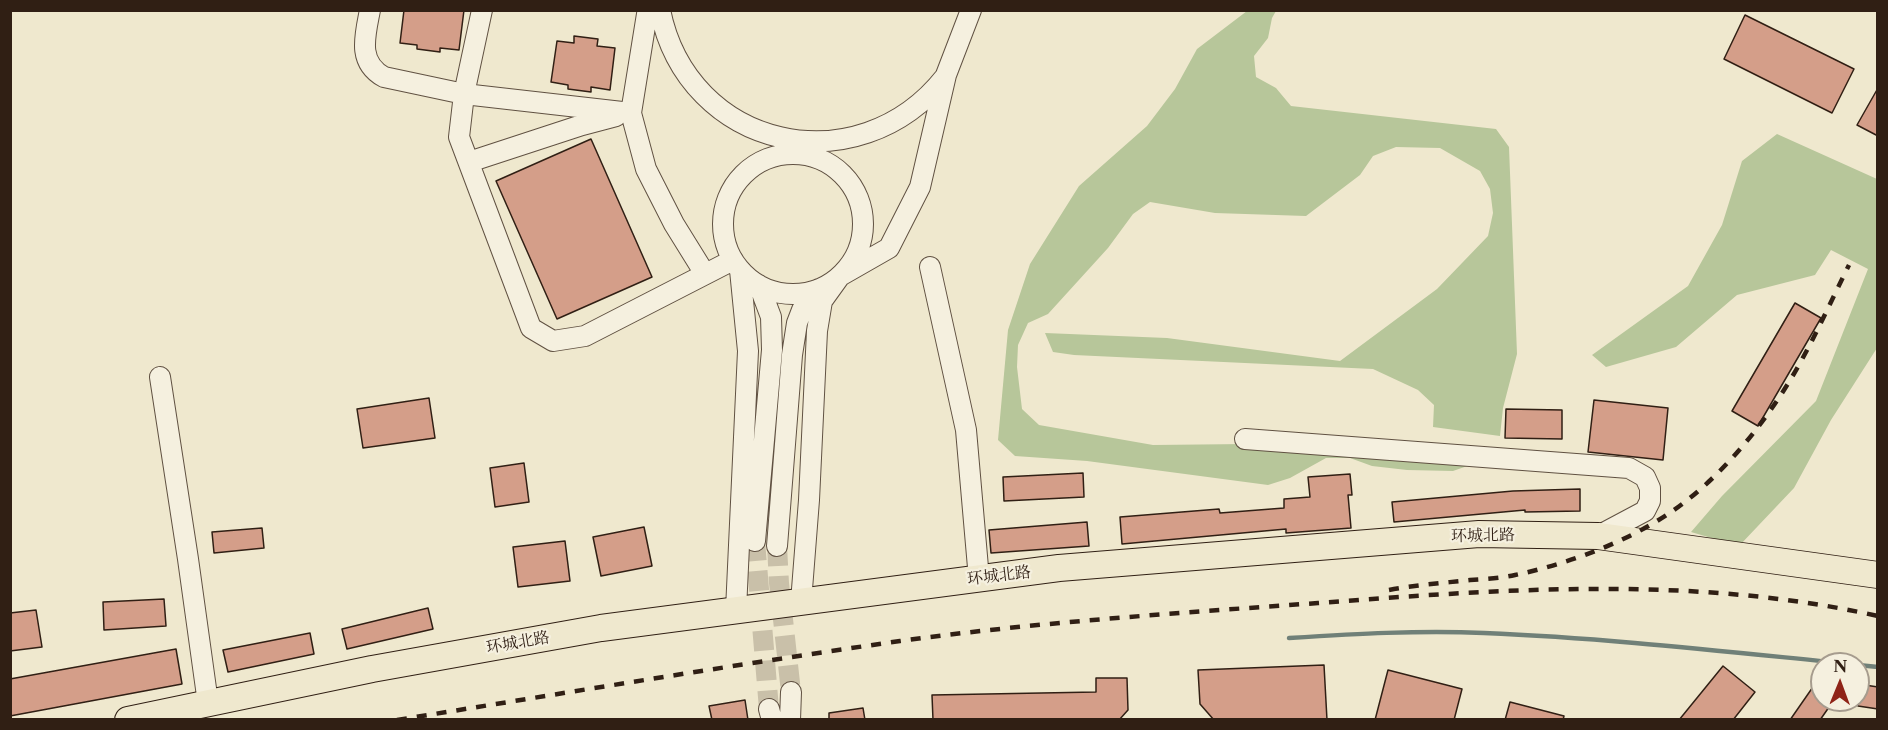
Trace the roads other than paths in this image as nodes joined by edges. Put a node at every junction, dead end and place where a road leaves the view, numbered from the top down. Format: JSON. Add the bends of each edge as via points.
{"nodes":[{"id":1,"x":370,"y":10,"type":"edge"},
{"id":2,"x":482,"y":10,"type":"edge"},
{"id":3,"x":653,"y":10,"type":"edge"},
{"id":4,"x":660,"y":10,"type":"edge"},
{"id":5,"x":971,"y":10,"type":"edge"},
{"id":6,"x":946,"y":75,"type":"junction"},
{"id":7,"x":464,"y":94,"type":"junction"},
{"id":8,"x":631,"y":113,"type":"junction"},
{"id":9,"x":803,"y":141,"type":"junction"},
{"id":10,"x":767,"y":158,"type":"junction"},
{"id":11,"x":469,"y":162,"type":"junction"},
{"id":12,"x":837,"y":168,"type":"junction"},
{"id":13,"x":736,"y":265,"type":"junction"},
{"id":14,"x":930,"y":267,"type":"dead end"},
{"id":15,"x":705,"y":274,"type":"junction"},
{"id":16,"x":840,"y":276,"type":"junction"},
{"id":17,"x":759,"y":285,"type":"junction"},
{"id":18,"x":819,"y":289,"type":"junction"},
{"id":19,"x":159,"y":377,"type":"dead end"},
{"id":20,"x":1245,"y":439,"type":"dead end"},
{"id":21,"x":1598,"y":536,"type":"junction"},
{"id":22,"x":754,"y":541,"type":"tunnel mouth"},
{"id":23,"x":777,"y":546,"type":"tunnel mouth"},
{"id":24,"x":1878,"y":575,"type":"edge"},
{"id":25,"x":979,"y":579,"type":"junction"},
{"id":26,"x":801,"y":602,"type":"junction"},
{"id":27,"x":736,"y":610,"type":"junction"},
{"id":28,"x":791,"y":692,"type":"tunnel mouth"},
{"id":29,"x":208,"y":703,"type":"junction"},
{"id":30,"x":129,"y":720,"type":"edge"},
{"id":31,"x":790,"y":720,"type":"edge"}],
"edges":[{"from":1,"to":7,"type":"street","via":[[364,48],[368,63],[378,74]]},
{"from":2,"to":7,"type":"street"},
{"from":3,"to":8,"type":"street","via":[[647,14]]},
{"from":4,"to":9,"type":"street","via":[[674,54],[703,95],[745,125]]},
{"from":5,"to":6,"type":"street"},
{"from":6,"to":9,"type":"street","via":[[910,112],[880,129],[847,139]]},
{"from":6,"to":16,"type":"street","via":[[920,187],[889,248]]},
{"from":7,"to":8,"type":"street"},
{"from":7,"to":11,"type":"street","via":[[459,137]]},
{"from":8,"to":11,"type":"street"},
{"from":8,"to":15,"type":"street","via":[[646,169]]},
{"from":9,"to":10,"type":"street"},
{"from":9,"to":12,"type":"street"},
{"from":10,"to":12,"type":"street","via":[[804,154]]},
{"from":10,"to":13,"type":"street","via":[[742,175],[726,201],[724,238]]},
{"from":11,"to":15,"type":"street","via":[[531,328],[553,341],[585,336]]},
{"from":12,"to":16,"type":"street","via":[[854,187],[864,222],[860,246]]},
{"from":13,"to":15,"type":"street"},
{"from":13,"to":17,"type":"street"},
{"from":13,"to":27,"type":"street","via":[[748,351]]},
{"from":14,"to":25,"type":"street","via":[[966,430]]},
{"from":16,"to":18,"type":"street"},
{"from":16,"to":26,"type":"street","via":[[822,301],[817,331]]},
{"from":17,"to":18,"type":"street","via":[[795,294]]},
{"from":17,"to":22,"type":"street","via":[[771,317],[772,350]]},
{"from":18,"to":23,"type":"street","via":[[797,322]]},
{"from":19,"to":29,"type":"street"},
{"from":20,"to":21,"type":"street","via":[[1629,468],[1640,473],[1650,489],[1645,511]]},
{"from":21,"to":24,"type":"main road","name":"环城北路"},
{"from":21,"to":25,"type":"main road","name":"环城北路","via":[[1479,534],[1059,568]]},
{"from":25,"to":26,"type":"main road","name":"环城北路"},
{"from":26,"to":27,"type":"main road","name":"环城北路"},
{"from":27,"to":29,"type":"main road","name":"环城北路","via":[[590,630]]},
{"from":28,"to":31,"type":"street"},
{"from":29,"to":30,"type":"main road","name":"环城北路"}]}
